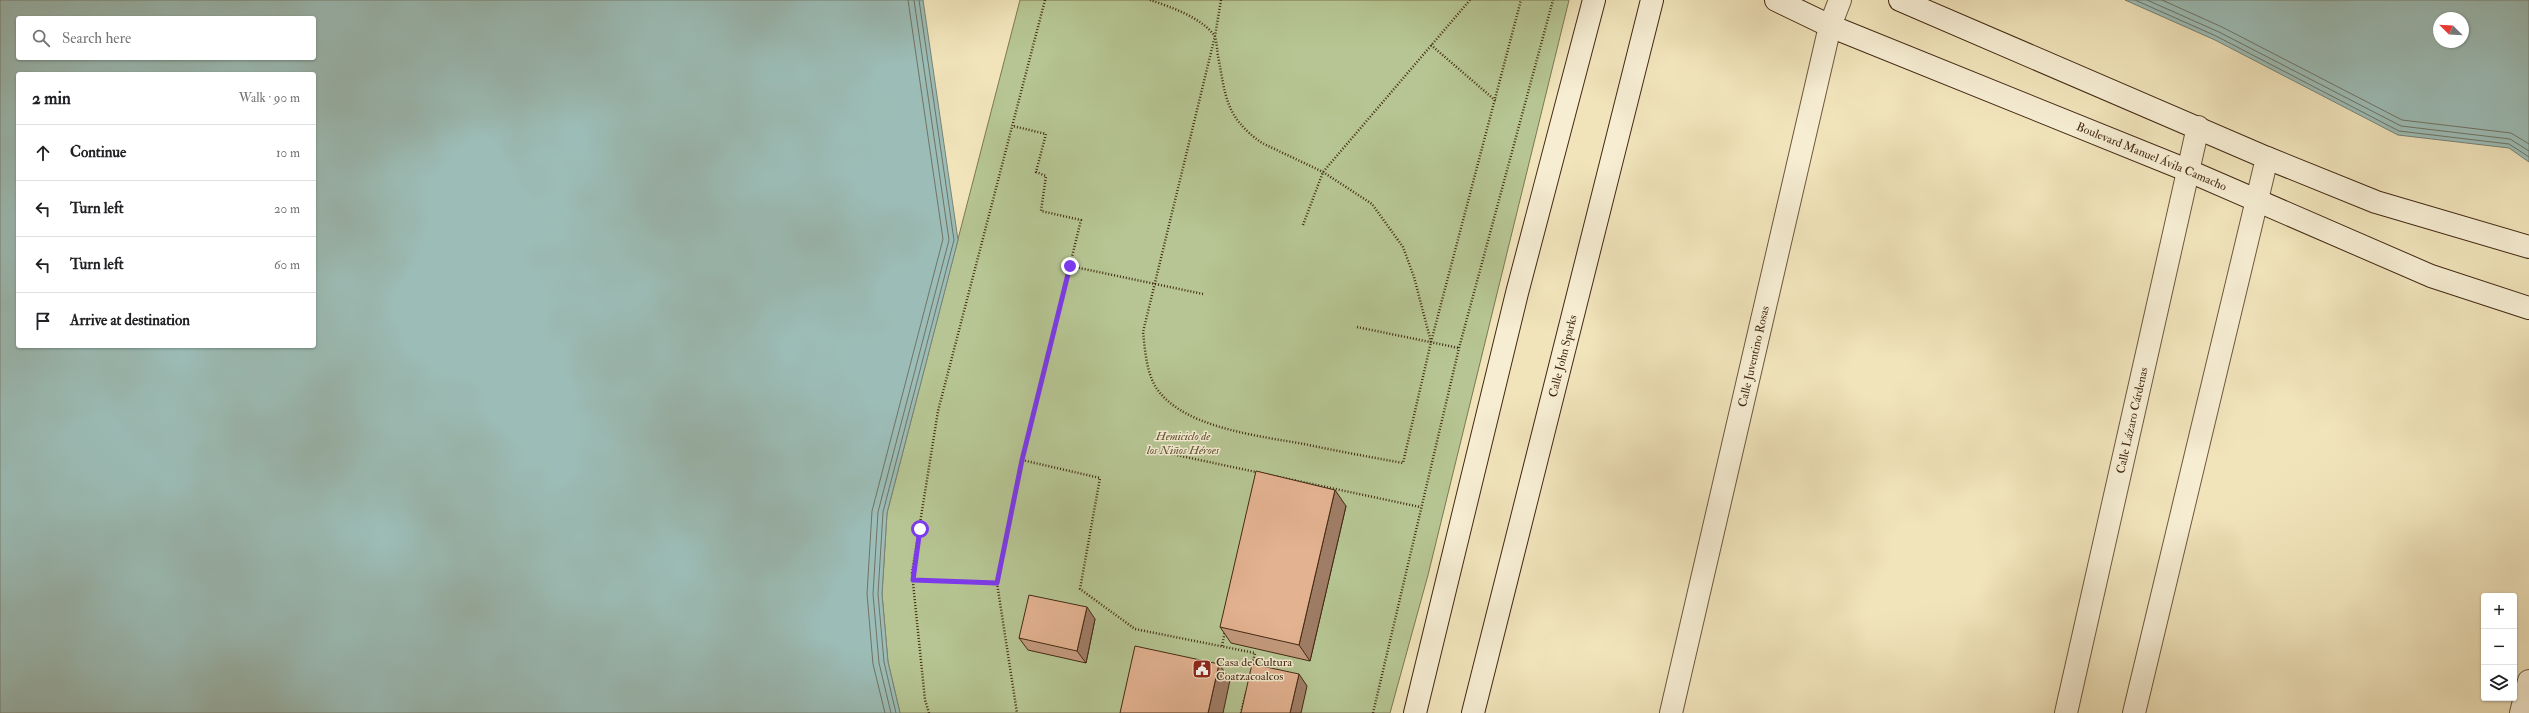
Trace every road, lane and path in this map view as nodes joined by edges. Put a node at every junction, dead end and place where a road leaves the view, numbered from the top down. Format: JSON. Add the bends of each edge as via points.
{"nodes":[{"id":1,"x":1045,"y":0,"type":"edge"},
{"id":2,"x":1150,"y":0,"type":"edge"},
{"id":3,"x":1221,"y":0,"type":"edge"},
{"id":4,"x":1470,"y":0,"type":"edge"},
{"id":5,"x":1521,"y":0,"type":"edge"},
{"id":6,"x":1553,"y":0,"type":"edge"},
{"id":7,"x":1594,"y":0,"type":"edge"},
{"id":8,"x":1652,"y":0,"type":"edge"},
{"id":9,"x":1776,"y":0,"type":"edge"},
{"id":10,"x":1840,"y":0,"type":"edge"},
{"id":11,"x":1900,"y":0,"type":"edge"},
{"id":12,"x":1830,"y":26,"type":"junction"},
{"id":13,"x":1215,"y":36,"type":"junction"},
{"id":14,"x":1431,"y":45,"type":"junction"},
{"id":15,"x":1496,"y":100,"type":"junction"},
{"id":16,"x":1013,"y":126,"type":"junction"},
{"id":17,"x":2198,"y":127,"type":"junction"},
{"id":18,"x":2267,"y":158,"type":"junction"},
{"id":19,"x":2189,"y":171,"type":"junction"},
{"id":20,"x":1323,"y":172,"type":"junction"},
{"id":21,"x":2257,"y":202,"type":"junction"},
{"id":22,"x":1303,"y":225,"type":"dead end"},
{"id":23,"x":2529,"y":247,"type":"edge"},
{"id":24,"x":1070,"y":266,"type":"junction"},
{"id":25,"x":1153,"y":284,"type":"junction"},
{"id":26,"x":1203,"y":294,"type":"dead end"},
{"id":27,"x":2529,"y":308,"type":"edge"},
{"id":28,"x":1357,"y":327,"type":"dead end"},
{"id":29,"x":1431,"y":342,"type":"junction"},
{"id":30,"x":1459,"y":348,"type":"junction"},
{"id":31,"x":1148,"y":449,"type":"dead end"},
{"id":32,"x":1022,"y":460,"type":"junction"},
{"id":33,"x":1262,"y":473,"type":"junction"},
{"id":34,"x":1260,"y":480,"type":"edge"},
{"id":35,"x":1420,"y":507,"type":"junction"},
{"id":36,"x":913,"y":580,"type":"junction"},
{"id":37,"x":997,"y":583,"type":"junction"},
{"id":38,"x":1227,"y":624,"type":"edge"},
{"id":39,"x":1222,"y":646,"type":"junction"},
{"id":40,"x":1252,"y":668,"type":"edge"},
{"id":41,"x":2529,"y":682,"type":"edge"},
{"id":42,"x":1246,"y":691,"type":"edge"},
{"id":43,"x":929,"y":713,"type":"edge"},
{"id":44,"x":1017,"y":713,"type":"edge"},
{"id":45,"x":1241,"y":713,"type":"edge"},
{"id":46,"x":1373,"y":713,"type":"edge"},
{"id":47,"x":1415,"y":713,"type":"edge"},
{"id":48,"x":1472,"y":713,"type":"edge"},
{"id":49,"x":1671,"y":713,"type":"edge"},
{"id":50,"x":2066,"y":713,"type":"edge"},
{"id":51,"x":2134,"y":713,"type":"edge"},
{"id":52,"x":2521,"y":713,"type":"edge"}],
"edges":[{"from":1,"to":16,"type":"path"},
{"from":2,"to":13,"type":"path","via":[[1195,20]]},
{"from":3,"to":13,"type":"path"},
{"from":4,"to":14,"type":"path"},
{"from":5,"to":15,"type":"path"},
{"from":6,"to":30,"type":"path"},
{"from":7,"to":47,"type":"main road","via":[[1517,292]]},
{"from":8,"to":48,"type":"main road","name":"Calle John Sparks"},
{"from":9,"to":12,"type":"main road","name":"Boulevard Manuel Ávila Camacho"},
{"from":10,"to":12,"type":"main road","name":"Calle Juventino Rosas"},
{"from":11,"to":17,"type":"main road"},
{"from":12,"to":19,"type":"main road","name":"Boulevard Manuel Ávila Camacho"},
{"from":12,"to":49,"type":"main road","name":"Calle Juventino Rosas"},
{"from":13,"to":20,"type":"path","via":[[1228,105],[1235,119],[1262,144]]},
{"from":13,"to":25,"type":"path"},
{"from":14,"to":15,"type":"path"},
{"from":14,"to":20,"type":"path"},
{"from":15,"to":29,"type":"path"},
{"from":16,"to":24,"type":"path","via":[[1046,134],[1036,172],[1046,176],[1041,211],[1081,220]]},
{"from":16,"to":36,"type":"path","via":[[938,411]]},
{"from":17,"to":18,"type":"main road"},
{"from":17,"to":19,"type":"main road","name":"Calle Lázaro Cárdenas"},
{"from":18,"to":21,"type":"main road"},
{"from":18,"to":23,"type":"main road","via":[[2376,202]]},
{"from":19,"to":21,"type":"main road","name":"Boulevard Manuel Ávila Camacho"},
{"from":19,"to":50,"type":"main road","name":"Calle Lázaro Cárdenas"},
{"from":20,"to":22,"type":"path"},
{"from":20,"to":29,"type":"path","via":[[1372,204],[1403,247],[1414,277]]},
{"from":21,"to":27,"type":"main road","name":"Boulevard Manuel Ávila Camacho","via":[[2431,276]]},
{"from":21,"to":51,"type":"main road"},
{"from":24,"to":25,"type":"path"},
{"from":24,"to":32,"type":"path"},
{"from":25,"to":26,"type":"path"},
{"from":25,"to":29,"type":"path","via":[[1143,332],[1146,361],[1155,385],[1177,409],[1203,422],[1232,431],[1403,463]]},
{"from":28,"to":29,"type":"path"},
{"from":29,"to":30,"type":"path"},
{"from":30,"to":35,"type":"path"},
{"from":31,"to":33,"type":"path"},
{"from":32,"to":37,"type":"path"},
{"from":32,"to":39,"type":"path","via":[[1100,478],[1080,589],[1135,629]]},
{"from":33,"to":34,"type":"path"},
{"from":33,"to":35,"type":"path"},
{"from":35,"to":46,"type":"path"},
{"from":36,"to":37,"type":"path"},
{"from":36,"to":43,"type":"path","via":[[925,700]]},
{"from":37,"to":44,"type":"path"},
{"from":38,"to":39,"type":"path"},
{"from":39,"to":40,"type":"path","via":[[1255,654]]},
{"from":41,"to":52,"type":"main road"},
{"from":42,"to":45,"type":"path"}]}
